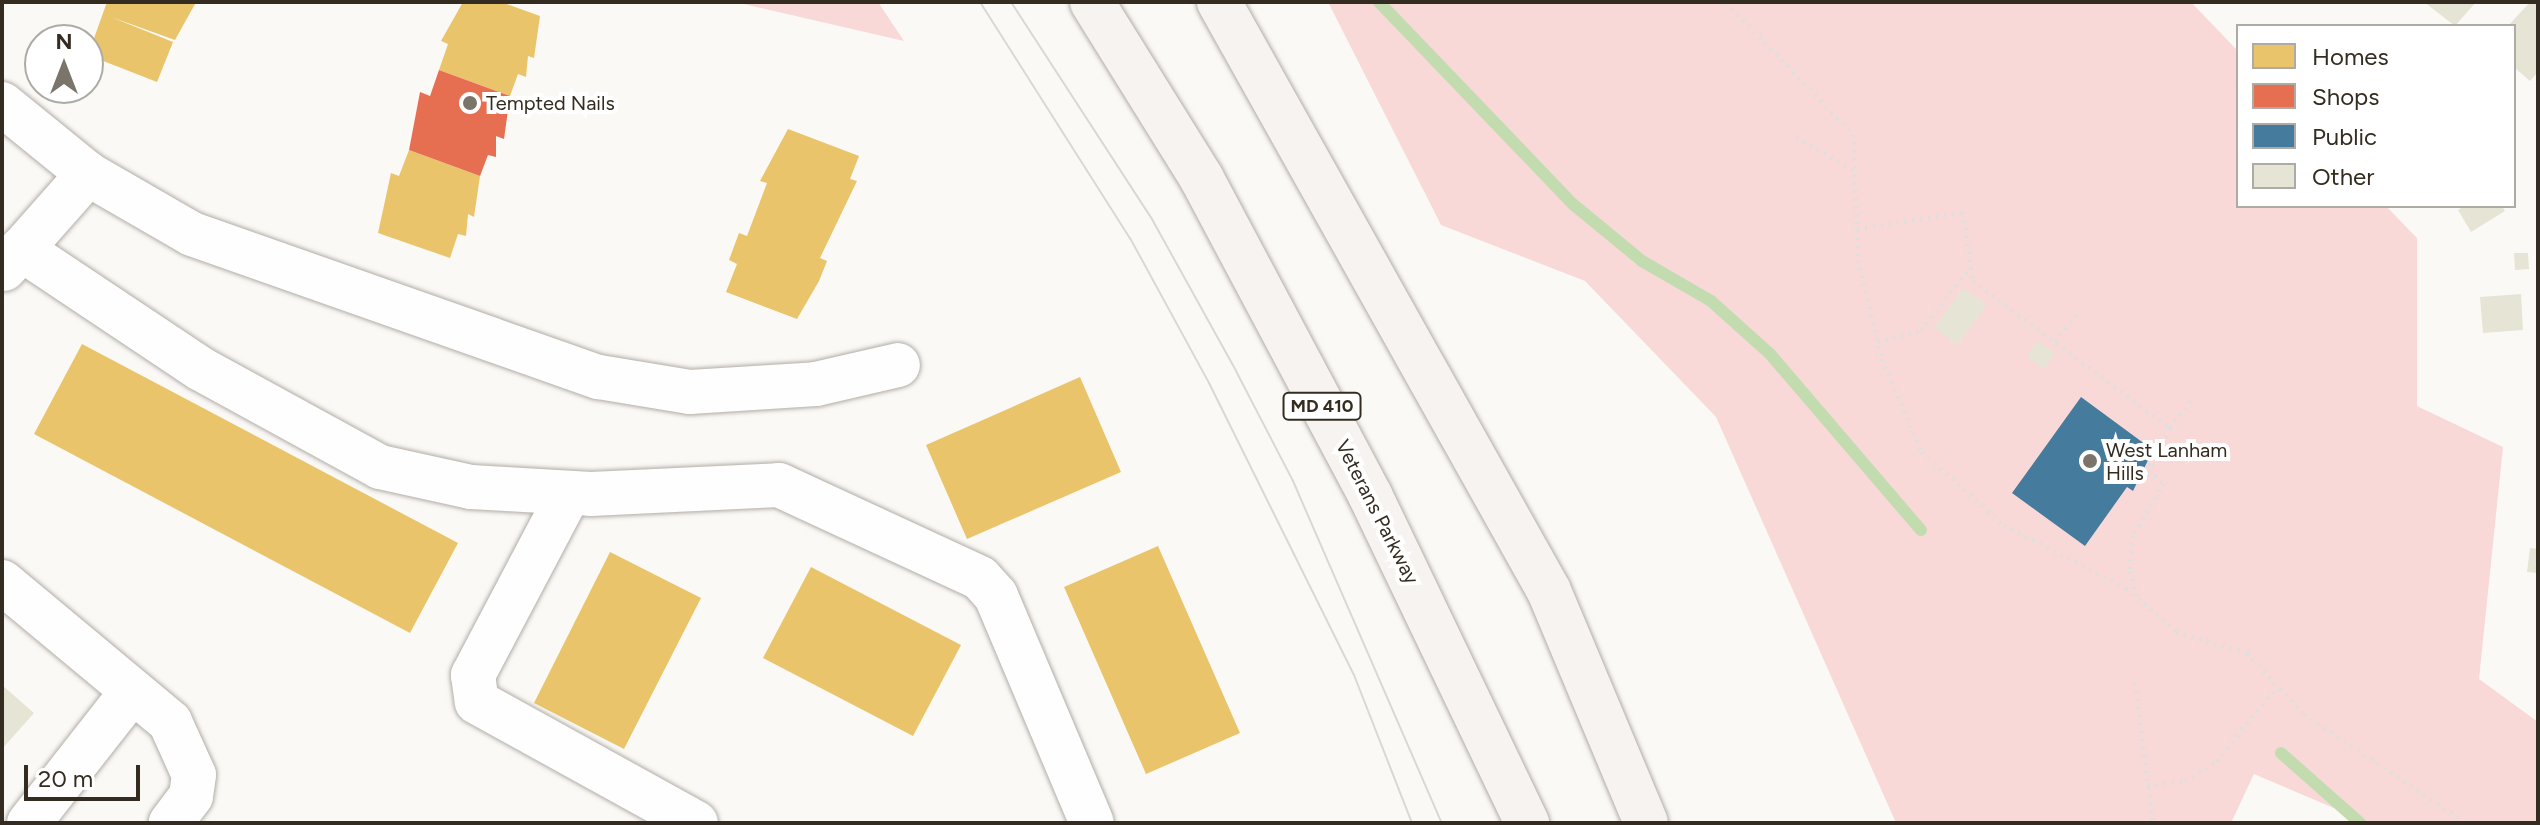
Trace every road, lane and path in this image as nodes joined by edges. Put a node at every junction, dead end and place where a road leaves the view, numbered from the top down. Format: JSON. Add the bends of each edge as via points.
{"nodes":[{"id":1,"x":1092,"y":2,"type":"edge"},
{"id":2,"x":1219,"y":2,"type":"edge"},
{"id":3,"x":1726,"y":2,"type":"edge"},
{"id":4,"x":2,"y":104,"type":"edge"},
{"id":5,"x":1796,"y":137,"type":"dead end"},
{"id":6,"x":1854,"y":170,"type":"junction"},
{"id":7,"x":88,"y":174,"type":"junction"},
{"id":8,"x":1857,"y":229,"type":"junction"},
{"id":9,"x":12,"y":260,"type":"edge"},
{"id":10,"x":1971,"y":266,"type":"junction"},
{"id":11,"x":2080,"y":310,"type":"dead end"},
{"id":12,"x":2055,"y":341,"type":"junction"},
{"id":13,"x":1878,"y":342,"type":"junction"},
{"id":14,"x":898,"y":365,"type":"dead end"},
{"id":15,"x":2193,"y":396,"type":"dead end"},
{"id":16,"x":2170,"y":428,"type":"junction"},
{"id":17,"x":569,"y":493,"type":"junction"},
{"id":18,"x":2,"y":582,"type":"edge"},
{"id":19,"x":2140,"y":600,"type":"junction"},
{"id":20,"x":2135,"y":683,"type":"dead end"},
{"id":21,"x":2277,"y":686,"type":"junction"},
{"id":22,"x":131,"y":693,"type":"junction"},
{"id":23,"x":2148,"y":785,"type":"junction"},
{"id":24,"x":29,"y":823,"type":"edge"},
{"id":25,"x":171,"y":823,"type":"edge"},
{"id":26,"x":696,"y":823,"type":"edge"},
{"id":27,"x":1092,"y":823,"type":"edge"},
{"id":28,"x":1527,"y":823,"type":"edge"},
{"id":29,"x":1646,"y":823,"type":"edge"},
{"id":30,"x":2153,"y":823,"type":"edge"},
{"id":31,"x":2467,"y":823,"type":"edge"}],
"edges":[{"from":1,"to":28,"type":"main road","name":"Veterans Parkway","number":"MD 410","via":[[1202,179],[1370,495]]},
{"from":2,"to":29,"type":"main road","via":[[1549,591]]},
{"from":3,"to":6,"type":"path","via":[[1853,134]]},
{"from":4,"to":7,"type":"street"},
{"from":5,"to":6,"type":"path"},
{"from":6,"to":8,"type":"path"},
{"from":7,"to":9,"type":"street"},
{"from":7,"to":14,"type":"street","via":[[192,234],[329,288],[641,386],[690,392],[816,384]]},
{"from":8,"to":10,"type":"path","via":[[1963,212]]},
{"from":8,"to":13,"type":"path"},
{"from":9,"to":17,"type":"street","via":[[380,467],[471,487]]},
{"from":10,"to":12,"type":"path","via":[[1973,281]]},
{"from":10,"to":13,"type":"path","via":[[1921,330]]},
{"from":11,"to":12,"type":"path"},
{"from":12,"to":16,"type":"path"},
{"from":13,"to":19,"type":"path","via":[[1922,452],[2004,525]]},
{"from":15,"to":16,"type":"path"},
{"from":16,"to":19,"type":"path","via":[[2148,471],[2164,483],[2129,554]]},
{"from":17,"to":26,"type":"street","via":[[473,675],[477,702]]},
{"from":17,"to":27,"type":"street","via":[[779,485],[980,578],[996,596]]},
{"from":18,"to":22,"type":"street"},
{"from":19,"to":21,"type":"path","via":[[2176,632],[2247,653]]},
{"from":20,"to":23,"type":"path"},
{"from":21,"to":23,"type":"path","via":[[2217,761],[2185,781]]},
{"from":21,"to":31,"type":"path","via":[[2304,714]]},
{"from":22,"to":24,"type":"street"},
{"from":22,"to":25,"type":"street","via":[[170,722],[194,775],[191,796]]},
{"from":23,"to":30,"type":"path"}]}
